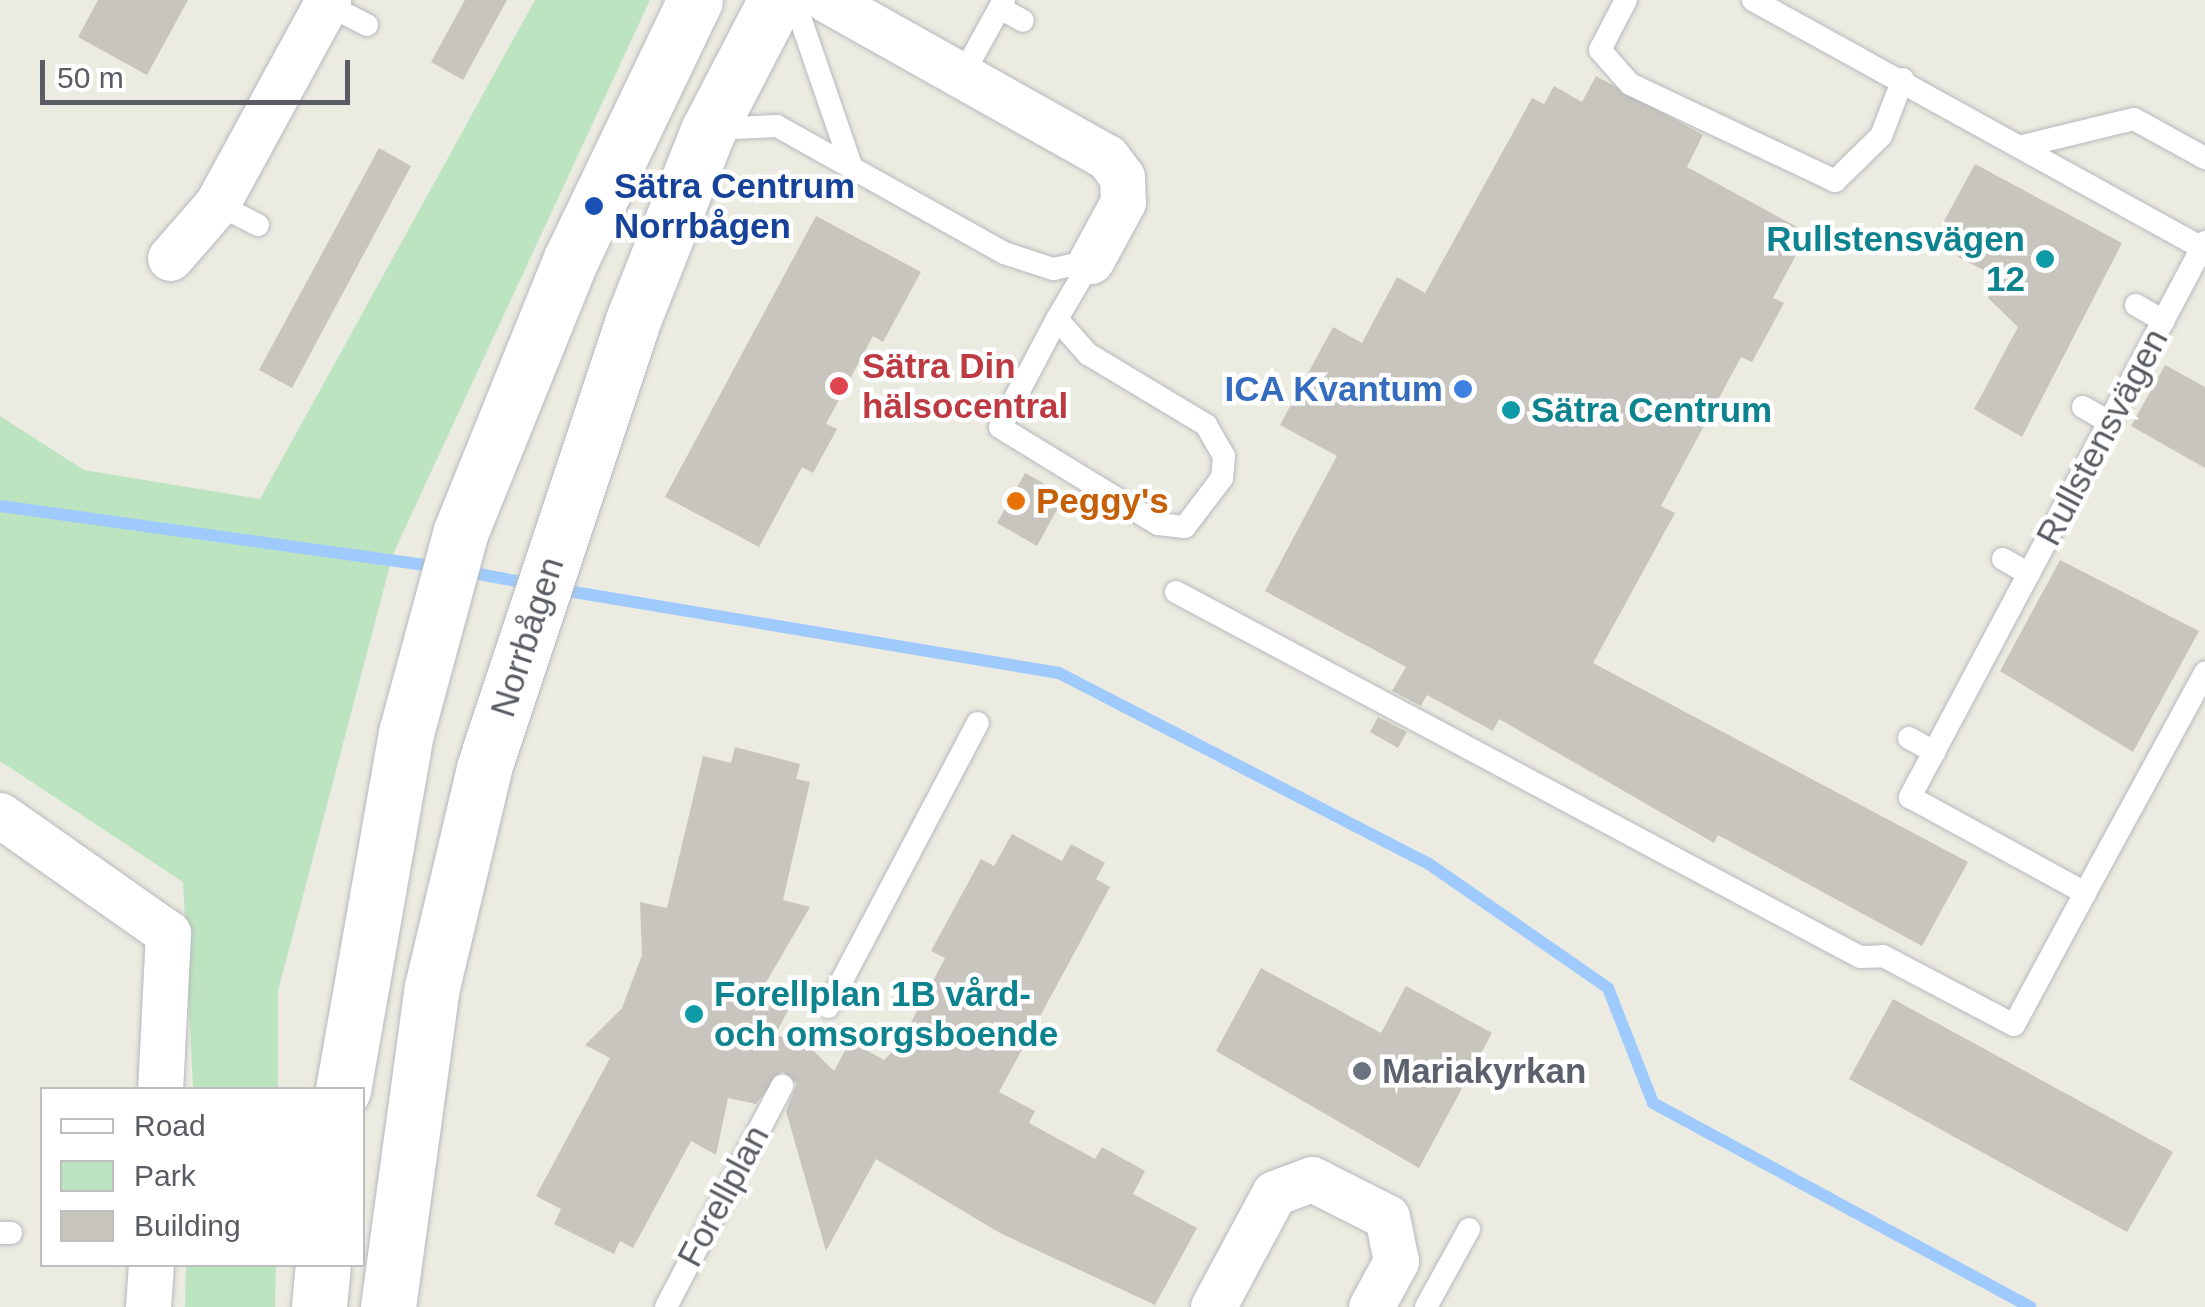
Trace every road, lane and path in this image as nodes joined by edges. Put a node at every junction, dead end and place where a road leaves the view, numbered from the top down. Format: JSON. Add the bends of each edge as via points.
{"nodes":[{"id":1,"x":695,"y":0,"type":"edge"},
{"id":2,"x":776,"y":0,"type":"edge"},
{"id":3,"x":794,"y":0,"type":"edge"},
{"id":4,"x":826,"y":0,"type":"edge"},
{"id":5,"x":1626,"y":0,"type":"edge"},
{"id":6,"x":1754,"y":0,"type":"edge"},
{"id":7,"x":327,"y":2,"type":"edge"},
{"id":8,"x":1002,"y":4,"type":"edge"},
{"id":9,"x":1023,"y":21,"type":"dead end"},
{"id":10,"x":367,"y":24,"type":"dead end"},
{"id":11,"x":964,"y":74,"type":"junction"},
{"id":12,"x":1903,"y":79,"type":"junction"},
{"id":13,"x":708,"y":131,"type":"junction"},
{"id":14,"x":2027,"y":145,"type":"junction"},
{"id":15,"x":2205,"y":158,"type":"edge"},
{"id":16,"x":852,"y":168,"type":"junction"},
{"id":17,"x":217,"y":204,"type":"junction"},
{"id":18,"x":258,"y":225,"type":"dead end"},
{"id":19,"x":2204,"y":245,"type":"edge"},
{"id":20,"x":170,"y":258,"type":"dead end"},
{"id":21,"x":1091,"y":261,"type":"junction"},
{"id":22,"x":2136,"y":305,"type":"dead end"},
{"id":23,"x":1057,"y":319,"type":"junction"},
{"id":24,"x":2164,"y":321,"type":"junction"},
{"id":25,"x":2083,"y":407,"type":"dead end"},
{"id":26,"x":2109,"y":422,"type":"junction"},
{"id":27,"x":2003,"y":559,"type":"dead end"},
{"id":28,"x":2029,"y":574,"type":"junction"},
{"id":29,"x":1176,"y":592,"type":"dead end"},
{"id":30,"x":2205,"y":673,"type":"edge"},
{"id":31,"x":978,"y":723,"type":"dead end"},
{"id":32,"x":1909,"y":738,"type":"dead end"},
{"id":33,"x":1934,"y":752,"type":"junction"},
{"id":34,"x":0,"y":815,"type":"edge"},
{"id":35,"x":2085,"y":893,"type":"junction"},
{"id":36,"x":828,"y":1007,"type":"dead end"},
{"id":37,"x":782,"y":1086,"type":"dead end"},
{"id":38,"x":160,"y":1087,"type":"edge"},
{"id":39,"x":344,"y":1087,"type":"edge"},
{"id":40,"x":1468,"y":1229,"type":"dead end"},
{"id":41,"x":150,"y":1267,"type":"edge"},
{"id":42,"x":324,"y":1267,"type":"edge"},
{"id":43,"x":148,"y":1307,"type":"edge"},
{"id":44,"x":319,"y":1307,"type":"edge"},
{"id":45,"x":388,"y":1307,"type":"edge"},
{"id":46,"x":666,"y":1307,"type":"edge"},
{"id":47,"x":1213,"y":1307,"type":"edge"},
{"id":48,"x":1372,"y":1307,"type":"edge"},
{"id":49,"x":1426,"y":1307,"type":"edge"}],
"edges":[{"from":1,"to":39,"type":"street","via":[[571,258],[462,531],[422,665]]},
{"from":2,"to":13,"type":"street","name":"Norrbågen"},
{"from":3,"to":16,"type":"lane"},
{"from":4,"to":11,"type":"street"},
{"from":5,"to":12,"type":"lane","via":[[1600,50],[1630,84],[1835,181],[1881,136]]},
{"from":6,"to":12,"type":"lane","name":"Rullstensvägen"},
{"from":7,"to":10,"type":"lane"},
{"from":7,"to":17,"type":"street"},
{"from":8,"to":9,"type":"lane"},
{"from":8,"to":11,"type":"lane"},
{"from":11,"to":21,"type":"street","via":[[1107,157],[1122,177],[1123,202]]},
{"from":12,"to":14,"type":"lane","name":"Rullstensvägen"},
{"from":13,"to":16,"type":"lane","via":[[753,120],[777,126]]},
{"from":13,"to":45,"type":"street","name":"Norrbågen","via":[[518,666],[432,987]]},
{"from":14,"to":15,"type":"lane","via":[[2134,119]]},
{"from":14,"to":19,"type":"lane","name":"Rullstensvägen"},
{"from":16,"to":21,"type":"lane","via":[[1032,265]]},
{"from":17,"to":18,"type":"lane"},
{"from":17,"to":20,"type":"street"},
{"from":19,"to":24,"type":"lane","name":"Rullstensvägen"},
{"from":21,"to":23,"type":"lane"},
{"from":22,"to":24,"type":"lane"},
{"from":23,"to":23,"type":"lane","via":[[1000,427],[1158,524],[1185,527],[1222,478],[1224,456],[1206,425],[1088,354]]},
{"from":24,"to":26,"type":"lane","name":"Rullstensvägen"},
{"from":25,"to":26,"type":"lane"},
{"from":26,"to":28,"type":"lane","name":"Rullstensvägen"},
{"from":27,"to":28,"type":"lane"},
{"from":28,"to":33,"type":"lane","name":"Rullstensvägen"},
{"from":29,"to":35,"type":"lane","via":[[1860,956],[1883,956],[2014,1025]]},
{"from":30,"to":35,"type":"lane"},
{"from":31,"to":36,"type":"lane"},
{"from":32,"to":33,"type":"lane"},
{"from":33,"to":35,"type":"lane","name":"Rullstensvägen","via":[[1910,797]]},
{"from":34,"to":38,"type":"street","via":[[168,933]]},
{"from":37,"to":46,"type":"lane","name":"Forellplan"},
{"from":40,"to":49,"type":"lane"},
{"from":41,"to":43,"type":"street"},
{"from":42,"to":44,"type":"street"},
{"from":47,"to":48,"type":"street","via":[[1274,1194],[1312,1179],[1387,1217],[1396,1261]]}]}
